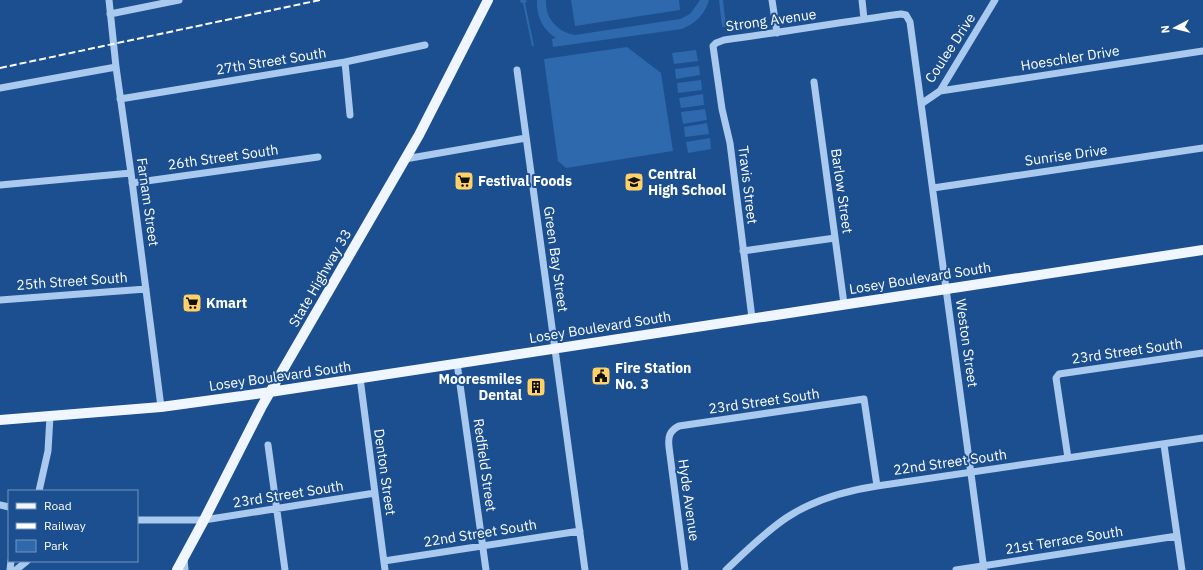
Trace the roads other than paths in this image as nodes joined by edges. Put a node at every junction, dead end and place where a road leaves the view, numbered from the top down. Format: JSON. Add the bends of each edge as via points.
{"nodes":[{"id":1,"x":108,"y":0,"type":"edge"},
{"id":2,"x":179,"y":0,"type":"edge"},
{"id":3,"x":488,"y":0,"type":"edge"},
{"id":4,"x":772,"y":0,"type":"edge"},
{"id":5,"x":862,"y":0,"type":"edge"},
{"id":6,"x":995,"y":0,"type":"edge"},
{"id":7,"x":110,"y":14,"type":"junction"},
{"id":8,"x":864,"y":19,"type":"junction"},
{"id":9,"x":911,"y":24,"type":"joint"},
{"id":10,"x":777,"y":33,"type":"junction"},
{"id":11,"x":426,"y":46,"type":"dead end"},
{"id":12,"x":1203,"y":51,"type":"edge"},
{"id":13,"x":715,"y":56,"type":"joint"},
{"id":14,"x":345,"y":62,"type":"junction"},
{"id":15,"x":116,"y":67,"type":"junction"},
{"id":16,"x":517,"y":70,"type":"dead end"},
{"id":17,"x":814,"y":82,"type":"dead end"},
{"id":18,"x":0,"y":88,"type":"edge"},
{"id":19,"x":940,"y":91,"type":"junction"},
{"id":20,"x":120,"y":99,"type":"junction"},
{"id":21,"x":921,"y":104,"type":"junction"},
{"id":22,"x":350,"y":115,"type":"dead end"},
{"id":23,"x":526,"y":138,"type":"junction"},
{"id":24,"x":1203,"y":148,"type":"edge"},
{"id":25,"x":318,"y":157,"type":"dead end"},
{"id":26,"x":405,"y":159,"type":"junction"},
{"id":27,"x":131,"y":173,"type":"junction"},
{"id":28,"x":132,"y":183,"type":"junction"},
{"id":29,"x":0,"y":185,"type":"edge"},
{"id":30,"x":933,"y":188,"type":"junction"},
{"id":31,"x":835,"y":238,"type":"junction"},
{"id":32,"x":1203,"y":250,"type":"edge"},
{"id":33,"x":743,"y":251,"type":"junction"},
{"id":34,"x":146,"y":289,"type":"junction"},
{"id":35,"x":947,"y":289,"type":"junction"},
{"id":36,"x":0,"y":300,"type":"edge"},
{"id":37,"x":844,"y":304,"type":"junction"},
{"id":38,"x":752,"y":318,"type":"junction"},
{"id":39,"x":555,"y":348,"type":"junction"},
{"id":40,"x":1203,"y":353,"type":"edge"},
{"id":41,"x":457,"y":363,"type":"junction"},
{"id":42,"x":360,"y":378,"type":"junction"},
{"id":43,"x":270,"y":392,"type":"junction"},
{"id":44,"x":161,"y":407,"type":"junction"},
{"id":45,"x":50,"y":416,"type":"junction"},
{"id":46,"x":0,"y":420,"type":"edge"},
{"id":47,"x":670,"y":433,"type":"joint"},
{"id":48,"x":1203,"y":438,"type":"edge"},
{"id":49,"x":268,"y":445,"type":"dead end"},
{"id":50,"x":1164,"y":445,"type":"junction"},
{"id":51,"x":1068,"y":458,"type":"junction"},
{"id":52,"x":971,"y":472,"type":"junction"},
{"id":53,"x":877,"y":486,"type":"junction"},
{"id":54,"x":39,"y":490,"type":"edge"},
{"id":55,"x":375,"y":493,"type":"junction"},
{"id":56,"x":277,"y":508,"type":"junction"},
{"id":57,"x":138,"y":520,"type":"edge"},
{"id":58,"x":204,"y":520,"type":"junction"},
{"id":59,"x":580,"y":531,"type":"junction"},
{"id":60,"x":1177,"y":536,"type":"junction"},
{"id":61,"x":483,"y":546,"type":"junction"},
{"id":62,"x":184,"y":558,"type":"junction"},
{"id":63,"x":384,"y":561,"type":"junction"},
{"id":64,"x":26,"y":562,"type":"edge"},
{"id":65,"x":984,"y":568,"type":"edge"},
{"id":66,"x":16,"y":570,"type":"edge"},
{"id":67,"x":176,"y":570,"type":"edge"},
{"id":68,"x":185,"y":570,"type":"edge"},
{"id":69,"x":285,"y":570,"type":"edge"},
{"id":70,"x":385,"y":570,"type":"edge"},
{"id":71,"x":486,"y":570,"type":"edge"},
{"id":72,"x":585,"y":570,"type":"edge"},
{"id":73,"x":686,"y":570,"type":"edge"},
{"id":74,"x":726,"y":570,"type":"edge"},
{"id":75,"x":956,"y":570,"type":"edge"},
{"id":76,"x":1182,"y":570,"type":"edge"}],
"edges":[{"from":1,"to":7,"type":"street","name":"Farnam Street"},
{"from":2,"to":7,"type":"street"},
{"from":3,"to":26,"type":"main road","name":"State Highway 33"},
{"from":4,"to":10,"type":"street"},
{"from":5,"to":8,"type":"street"},
{"from":6,"to":19,"type":"street","name":"Coulee Drive"},
{"from":7,"to":15,"type":"street","name":"Farnam Street"},
{"from":8,"to":9,"type":"street","name":"Strong Avenue","via":[[903,14],[908,17]]},
{"from":8,"to":10,"type":"street","name":"Strong Avenue"},
{"from":9,"to":21,"type":"street","name":"Weston Street"},
{"from":10,"to":13,"type":"street","name":"Strong Avenue","via":[[720,41],[713,46]]},
{"from":11,"to":14,"type":"street","name":"27th Street South"},
{"from":12,"to":19,"type":"street","name":"Hoeschler Drive"},
{"from":13,"to":33,"type":"street","name":"Travis Street","via":[[722,109],[730,143]]},
{"from":14,"to":20,"type":"street","name":"27th Street South"},
{"from":14,"to":22,"type":"street"},
{"from":15,"to":18,"type":"street"},
{"from":15,"to":20,"type":"street","name":"Farnam Street"},
{"from":16,"to":23,"type":"street","name":"Green Bay Street"},
{"from":17,"to":31,"type":"street","name":"Barlow Street"},
{"from":19,"to":21,"type":"street","name":"Coulee Drive"},
{"from":20,"to":27,"type":"street","name":"Farnam Street"},
{"from":21,"to":30,"type":"street","name":"Weston Street"},
{"from":23,"to":26,"type":"street"},
{"from":23,"to":39,"type":"street","name":"Green Bay Street"},
{"from":24,"to":30,"type":"street","name":"Sunrise Drive"},
{"from":25,"to":28,"type":"street","name":"26th Street South"},
{"from":26,"to":43,"type":"main road","name":"State Highway 33"},
{"from":27,"to":28,"type":"street","name":"Farnam Street"},
{"from":27,"to":29,"type":"street"},
{"from":28,"to":34,"type":"street","name":"Farnam Street"},
{"from":30,"to":35,"type":"street","name":"Weston Street"},
{"from":31,"to":33,"type":"street"},
{"from":31,"to":37,"type":"street","name":"Barlow Street"},
{"from":32,"to":35,"type":"main road","name":"Losey Boulevard South"},
{"from":33,"to":38,"type":"street","name":"Travis Street"},
{"from":34,"to":36,"type":"street","name":"25th Street South"},
{"from":34,"to":44,"type":"street","name":"Farnam Street"},
{"from":35,"to":37,"type":"main road","name":"Losey Boulevard South"},
{"from":35,"to":52,"type":"street","name":"Weston Street"},
{"from":37,"to":38,"type":"main road","name":"Losey Boulevard South"},
{"from":38,"to":39,"type":"main road","name":"Losey Boulevard South"},
{"from":39,"to":41,"type":"main road","name":"Losey Boulevard South"},
{"from":39,"to":59,"type":"street","name":"Green Bay Street"},
{"from":40,"to":51,"type":"street","name":"23rd Street South","via":[[1059,374],[1056,378]]},
{"from":41,"to":42,"type":"main road","name":"Losey Boulevard South"},
{"from":41,"to":61,"type":"street","name":"Redfield Street"},
{"from":42,"to":43,"type":"main road","name":"Losey Boulevard South"},
{"from":42,"to":55,"type":"street","name":"Denton Street"},
{"from":43,"to":44,"type":"main road","name":"Losey Boulevard South"},
{"from":43,"to":58,"type":"main road","name":"State Highway 33"},
{"from":44,"to":45,"type":"main road","name":"Losey Boulevard South"},
{"from":45,"to":46,"type":"main road","name":"Losey Boulevard South"},
{"from":45,"to":54,"type":"street","via":[[48,451]]},
{"from":47,"to":53,"type":"street","name":"23rd Street South","via":[[679,426],[864,399]]},
{"from":47,"to":73,"type":"street","name":"Hyde Avenue","via":[[669,447]]},
{"from":48,"to":50,"type":"street","name":"22nd Street South"},
{"from":49,"to":56,"type":"street"},
{"from":50,"to":51,"type":"street","name":"22nd Street South"},
{"from":50,"to":60,"type":"street"},
{"from":51,"to":52,"type":"street","name":"22nd Street South"},
{"from":52,"to":53,"type":"street","name":"22nd Street South"},
{"from":52,"to":65,"type":"street","name":"Weston Street"},
{"from":53,"to":74,"type":"street","name":"22nd Street South","via":[[838,494],[793,514],[768,532]]},
{"from":55,"to":56,"type":"street","name":"23rd Street South"},
{"from":55,"to":63,"type":"street","name":"Denton Street"},
{"from":56,"to":58,"type":"street","name":"23rd Street South"},
{"from":56,"to":69,"type":"street"},
{"from":57,"to":58,"type":"street","name":"23rd Street South"},
{"from":58,"to":62,"type":"main road","name":"State Highway 33"},
{"from":59,"to":61,"type":"street","name":"22nd Street South"},
{"from":59,"to":72,"type":"street","name":"Green Bay Street"},
{"from":60,"to":65,"type":"street","name":"21st Terrace South"},
{"from":60,"to":76,"type":"street"},
{"from":61,"to":63,"type":"street","name":"22nd Street South"},
{"from":61,"to":71,"type":"street","name":"Redfield Street"},
{"from":62,"to":67,"type":"main road","name":"State Highway 33"},
{"from":62,"to":68,"type":"street"},
{"from":63,"to":70,"type":"street","name":"Denton Street"},
{"from":64,"to":66,"type":"street"},
{"from":65,"to":75,"type":"street","name":"21st Terrace South"}]}
